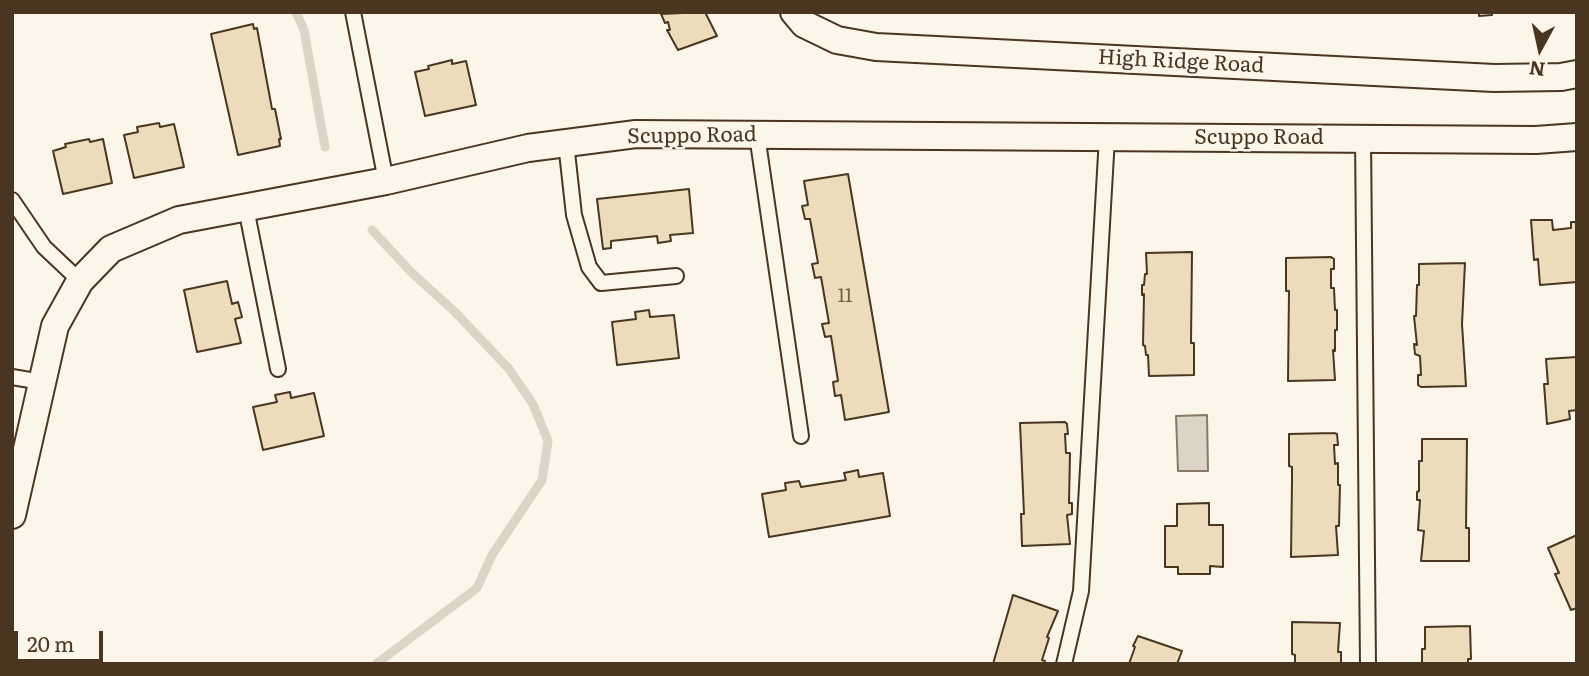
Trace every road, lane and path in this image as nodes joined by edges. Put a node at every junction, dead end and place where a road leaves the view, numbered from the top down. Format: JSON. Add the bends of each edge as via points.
{"nodes":[{"id":1,"x":353,"y":12,"type":"edge"},
{"id":2,"x":794,"y":12,"type":"edge"},
{"id":3,"x":1577,"y":74,"type":"edge"},
{"id":4,"x":757,"y":135,"type":"junction"},
{"id":5,"x":1107,"y":137,"type":"junction"},
{"id":6,"x":1577,"y":137,"type":"edge"},
{"id":7,"x":1363,"y":138,"type":"junction"},
{"id":8,"x":566,"y":143,"type":"junction"},
{"id":9,"x":386,"y":181,"type":"junction"},
{"id":10,"x":12,"y":200,"type":"edge"},
{"id":11,"x":246,"y":208,"type":"junction"},
{"id":12,"x":676,"y":276,"type":"dead end"},
{"id":13,"x":80,"y":281,"type":"junction"},
{"id":14,"x":278,"y":369,"type":"dead end"},
{"id":15,"x":12,"y":377,"type":"edge"},
{"id":16,"x":42,"y":382,"type":"junction"},
{"id":17,"x":801,"y":436,"type":"dead end"},
{"id":18,"x":12,"y":515,"type":"edge"},
{"id":19,"x":1064,"y":664,"type":"edge"},
{"id":20,"x":1368,"y":664,"type":"edge"}],
"edges":[{"from":1,"to":9,"type":"lane"},
{"from":2,"to":3,"type":"street","name":"High Ridge Road","via":[[804,24],[837,40],[876,47],[1494,78]]},
{"from":4,"to":5,"type":"street","name":"Scuppo Road"},
{"from":4,"to":8,"type":"street","name":"Scuppo Road","via":[[636,134]]},
{"from":4,"to":17,"type":"lane"},
{"from":5,"to":7,"type":"street","name":"Scuppo Road"},
{"from":5,"to":19,"type":"lane","via":[[1081,591]]},
{"from":6,"to":7,"type":"street","name":"Scuppo Road"},
{"from":7,"to":20,"type":"lane"},
{"from":8,"to":9,"type":"street","name":"Scuppo Road"},
{"from":8,"to":12,"type":"lane","via":[[574,215],[589,267],[601,283]]},
{"from":9,"to":11,"type":"street","name":"Scuppo Road"},
{"from":10,"to":13,"type":"lane","via":[[44,247]]},
{"from":11,"to":13,"type":"street","name":"Scuppo Road","via":[[179,220],[111,249]]},
{"from":11,"to":14,"type":"lane"},
{"from":13,"to":16,"type":"street","name":"Scuppo Road","via":[[55,326]]},
{"from":15,"to":16,"type":"lane"},
{"from":16,"to":18,"type":"street","name":"Scuppo Road"}]}
